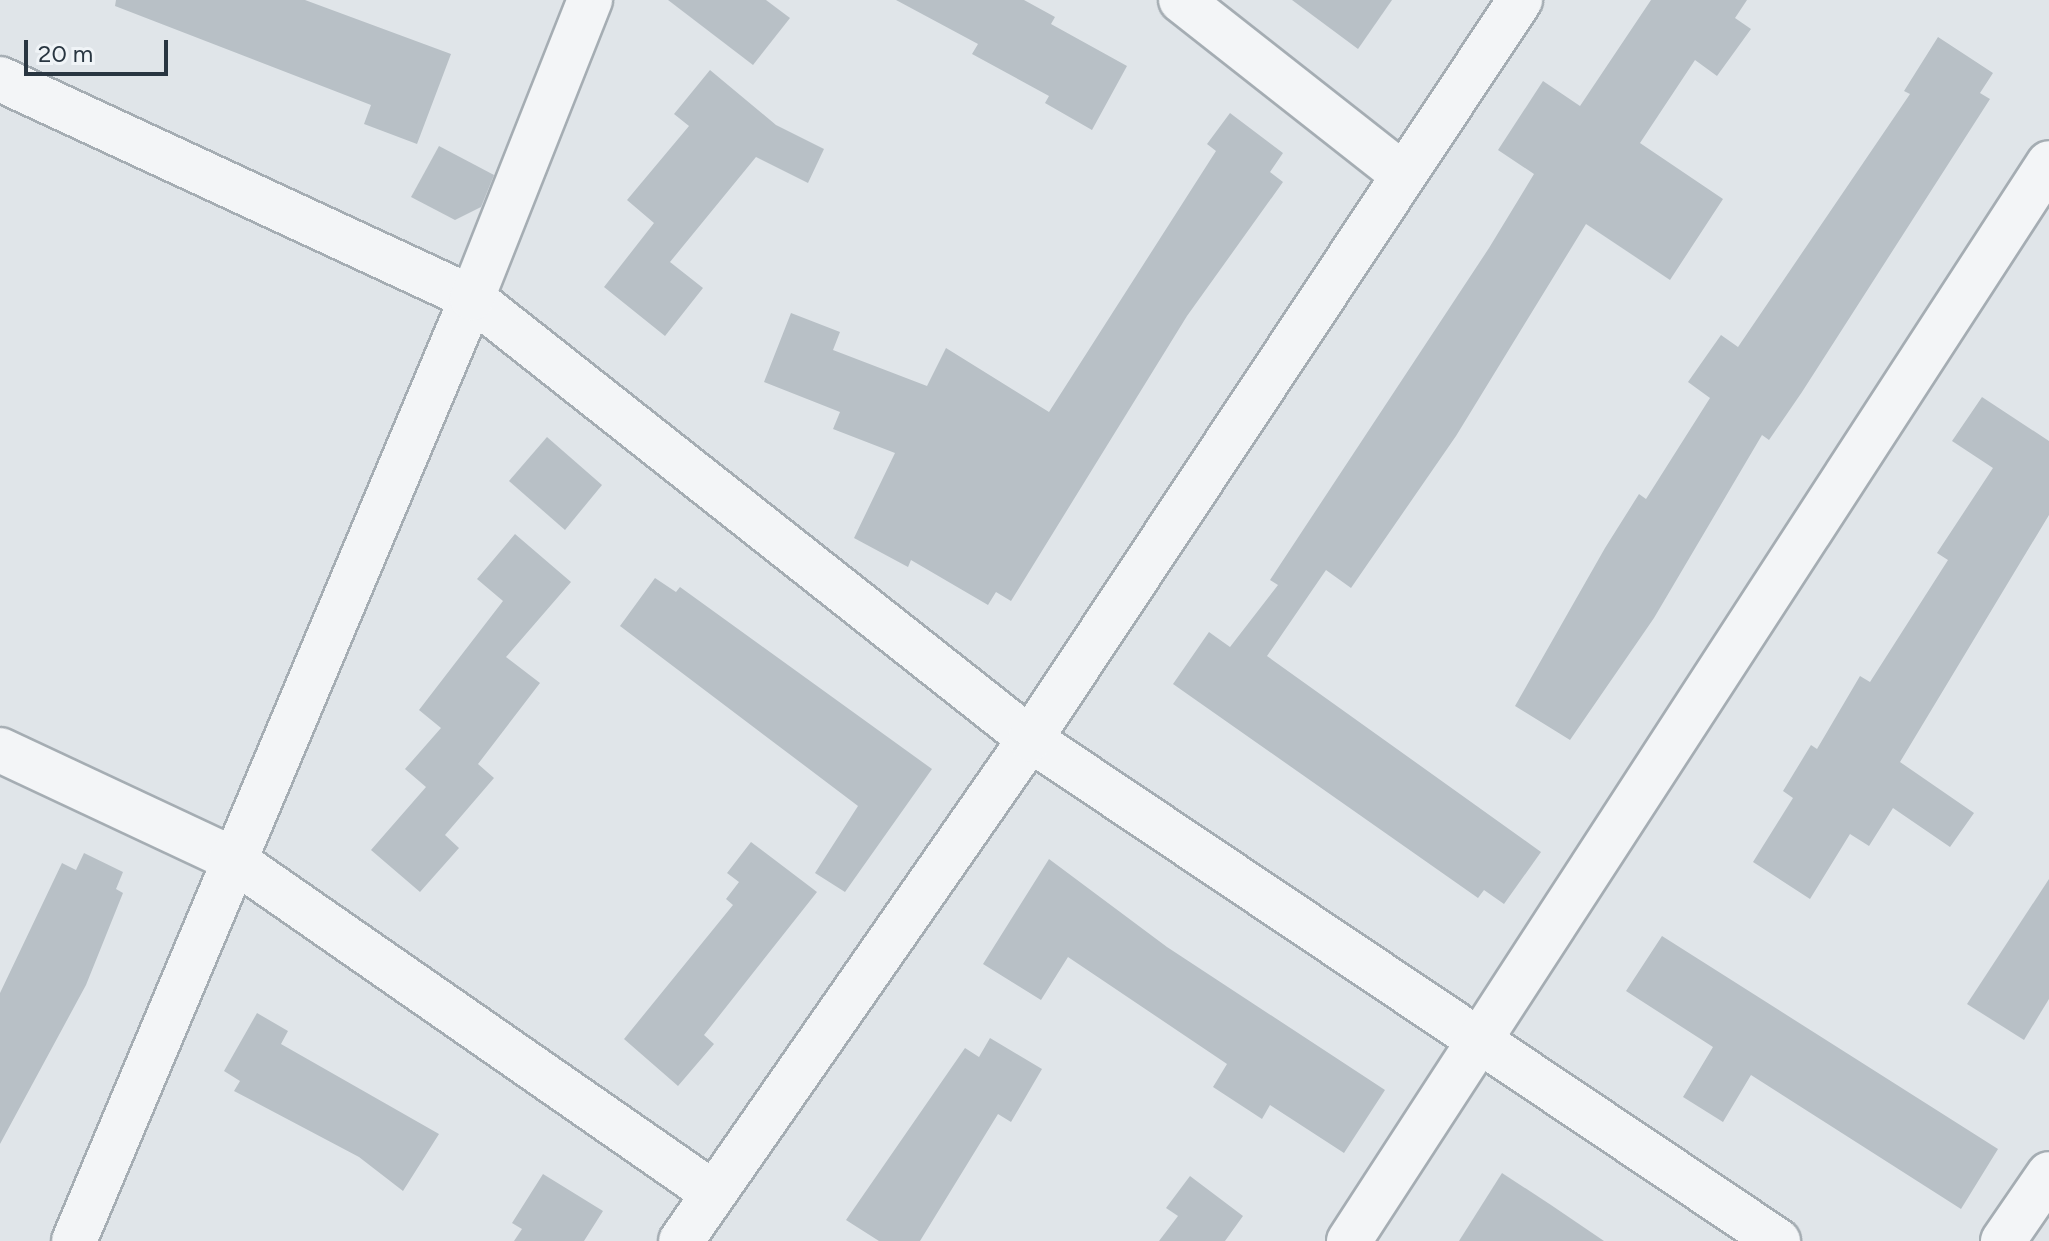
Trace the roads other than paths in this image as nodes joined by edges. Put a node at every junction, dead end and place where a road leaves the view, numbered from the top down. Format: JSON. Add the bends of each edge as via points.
{"nodes":[{"id":1,"x":590,"y":0,"type":"edge"},
{"id":2,"x":1181,"y":0,"type":"edge"},
{"id":3,"x":1520,"y":0,"type":"edge"},
{"id":4,"x":0,"y":79,"type":"edge"},
{"id":5,"x":2049,"y":163,"type":"edge"},
{"id":6,"x":1402,"y":174,"type":"junction"},
{"id":7,"x":472,"y":298,"type":"junction"},
{"id":8,"x":1030,"y":739,"type":"junction"},
{"id":9,"x":0,"y":750,"type":"edge"},
{"id":10,"x":231,"y":858,"type":"junction"},
{"id":11,"x":1477,"y":1045,"type":"junction"},
{"id":12,"x":2049,"y":1174,"type":"edge"},
{"id":13,"x":713,"y":1193,"type":"junction"},
{"id":14,"x":74,"y":1241,"type":"edge"},
{"id":15,"x":681,"y":1241,"type":"edge"},
{"id":16,"x":1349,"y":1241,"type":"edge"},
{"id":17,"x":1778,"y":1241,"type":"edge"},
{"id":18,"x":2003,"y":1241,"type":"edge"}],
"edges":[{"from":1,"to":7,"type":"street"},
{"from":2,"to":6,"type":"street"},
{"from":3,"to":6,"type":"street"},
{"from":4,"to":7,"type":"street"},
{"from":5,"to":11,"type":"street"},
{"from":6,"to":8,"type":"street"},
{"from":7,"to":8,"type":"street"},
{"from":7,"to":10,"type":"street"},
{"from":8,"to":11,"type":"street"},
{"from":8,"to":13,"type":"street"},
{"from":9,"to":10,"type":"street"},
{"from":10,"to":13,"type":"street"},
{"from":10,"to":14,"type":"street"},
{"from":11,"to":16,"type":"street"},
{"from":11,"to":17,"type":"street"},
{"from":12,"to":18,"type":"street"},
{"from":13,"to":15,"type":"street"}]}
